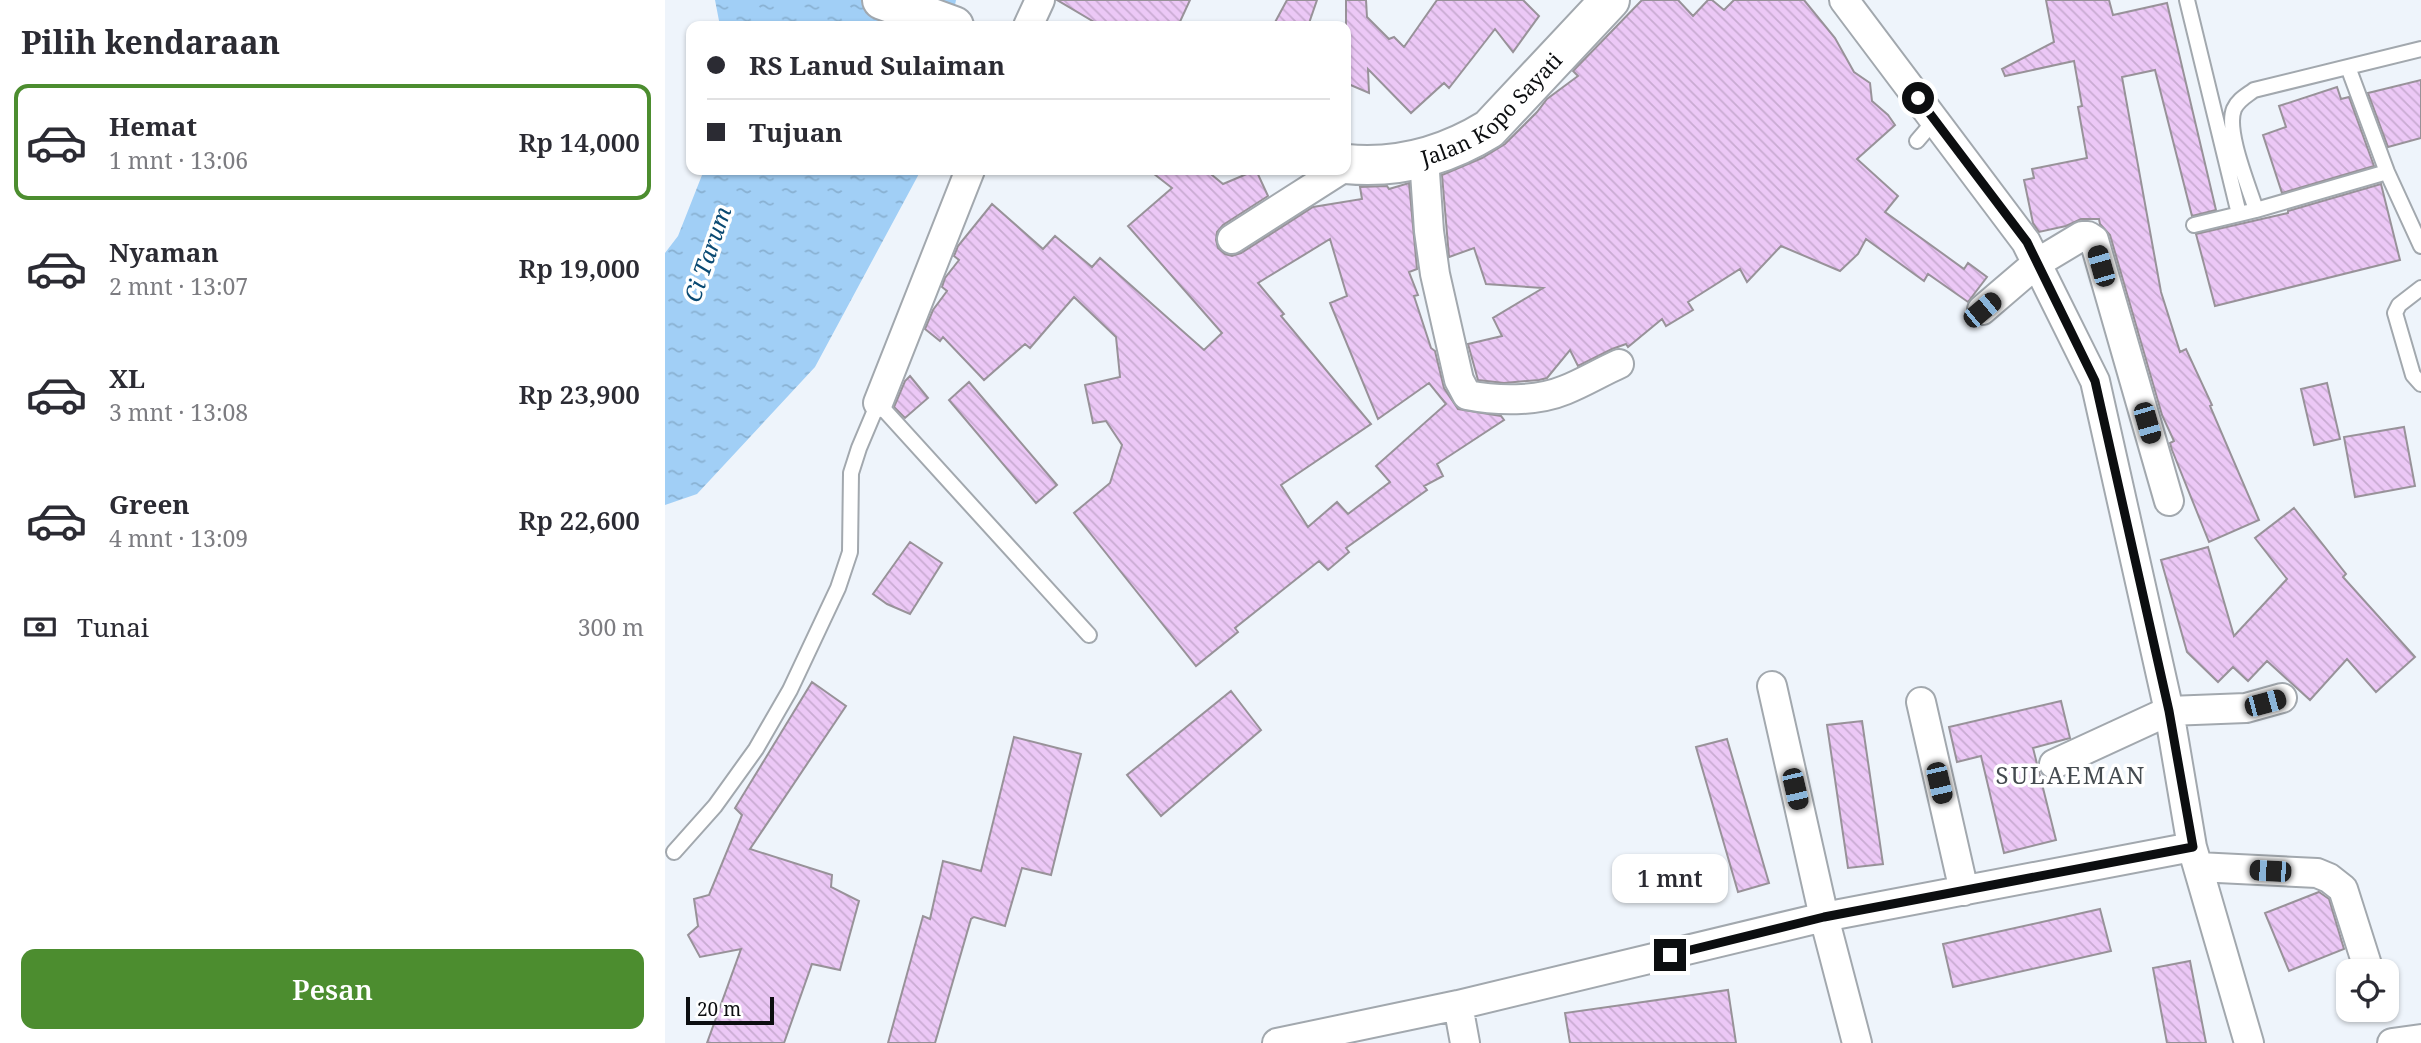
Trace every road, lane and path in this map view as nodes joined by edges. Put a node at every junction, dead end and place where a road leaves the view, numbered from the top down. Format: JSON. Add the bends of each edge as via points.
{"nodes":[{"id":1,"x":882,"y":0,"type":"edge"},
{"id":2,"x":1040,"y":0,"type":"edge"},
{"id":3,"x":1609,"y":0,"type":"edge"},
{"id":4,"x":1844,"y":0,"type":"edge"},
{"id":5,"x":2187,"y":0,"type":"edge"},
{"id":6,"x":940,"y":21,"type":"edge"},
{"id":7,"x":1030,"y":21,"type":"edge"},
{"id":8,"x":2421,"y":49,"type":"edge"},
{"id":9,"x":2348,"y":66,"type":"junction"},
{"id":10,"x":1935,"y":120,"type":"junction"},
{"id":11,"x":1917,"y":141,"type":"dead end"},
{"id":12,"x":1424,"y":158,"type":"junction"},
{"id":13,"x":1351,"y":166,"type":"edge"},
{"id":14,"x":2387,"y":172,"type":"junction"},
{"id":15,"x":968,"y":175,"type":"edge"},
{"id":16,"x":1331,"y":175,"type":"edge"},
{"id":17,"x":2256,"y":210,"type":"junction"},
{"id":18,"x":2239,"y":214,"type":"junction"},
{"id":19,"x":2194,"y":225,"type":"dead end"},
{"id":20,"x":1232,"y":239,"type":"dead end"},
{"id":21,"x":2421,"y":246,"type":"edge"},
{"id":22,"x":2037,"y":263,"type":"junction"},
{"id":23,"x":2421,"y":288,"type":"edge"},
{"id":24,"x":1982,"y":310,"type":"dead end"},
{"id":25,"x":1619,"y":364,"type":"dead end"},
{"id":26,"x":2421,"y":384,"type":"edge"},
{"id":27,"x":878,"y":403,"type":"junction"},
{"id":28,"x":2169,"y":501,"type":"dead end"},
{"id":29,"x":1089,"y":635,"type":"dead end"},
{"id":30,"x":1772,"y":686,"type":"dead end"},
{"id":31,"x":2282,"y":698,"type":"dead end"},
{"id":32,"x":1921,"y":702,"type":"dead end"},
{"id":33,"x":2169,"y":711,"type":"junction"},
{"id":34,"x":2053,"y":764,"type":"dead end"},
{"id":35,"x":674,"y":852,"type":"dead end"},
{"id":36,"x":2195,"y":857,"type":"junction"},
{"id":37,"x":1964,"y":891,"type":"junction"},
{"id":38,"x":1824,"y":917,"type":"junction"},
{"id":39,"x":2365,"y":959,"type":"edge"},
{"id":40,"x":1458,"y":1006,"type":"junction"},
{"id":41,"x":2421,"y":1039,"type":"edge"},
{"id":42,"x":1277,"y":1043,"type":"edge"},
{"id":43,"x":1465,"y":1043,"type":"edge"},
{"id":44,"x":1857,"y":1043,"type":"edge"},
{"id":45,"x":2249,"y":1043,"type":"edge"},
{"id":46,"x":2392,"y":1043,"type":"edge"}],
"edges":[{"from":1,"to":6,"type":"main road"},
{"from":2,"to":7,"type":"street"},
{"from":3,"to":12,"type":"main road","name":"Jalan Kopo Sayati","via":[[1489,129]]},
{"from":4,"to":10,"type":"street"},
{"from":5,"to":18,"type":"lane"},
{"from":8,"to":9,"type":"lane"},
{"from":9,"to":14,"type":"lane"},
{"from":9,"to":17,"type":"lane","via":[[2254,90],[2240,99],[2233,110],[2231,129]]},
{"from":10,"to":11,"type":"lane"},
{"from":10,"to":22,"type":"street","via":[[2027,242]]},
{"from":12,"to":13,"type":"main road","name":"Jalan Kopo Sayati"},
{"from":12,"to":25,"type":"street","via":[[1435,274],[1459,380],[1467,395],[1540,398]]},
{"from":14,"to":17,"type":"lane"},
{"from":14,"to":21,"type":"lane"},
{"from":15,"to":27,"type":"street"},
{"from":16,"to":20,"type":"street"},
{"from":17,"to":18,"type":"lane"},
{"from":18,"to":19,"type":"lane"},
{"from":22,"to":24,"type":"street"},
{"from":22,"to":28,"type":"street","via":[[2082,236],[2094,240]]},
{"from":22,"to":33,"type":"street","via":[[2095,381]]},
{"from":23,"to":26,"type":"lane","via":[[2395,313],[2413,375]]},
{"from":27,"to":29,"type":"lane"},
{"from":27,"to":35,"type":"lane","via":[[852,473],[850,552],[832,599],[790,691],[756,749]]},
{"from":30,"to":38,"type":"street"},
{"from":31,"to":33,"type":"street","via":[[2246,708]]},
{"from":32,"to":37,"type":"street"},
{"from":33,"to":34,"type":"street"},
{"from":33,"to":36,"type":"street"},
{"from":36,"to":37,"type":"street"},
{"from":36,"to":39,"type":"street","via":[[2329,878],[2343,889]]},
{"from":36,"to":45,"type":"street"},
{"from":37,"to":38,"type":"street"},
{"from":38,"to":40,"type":"street"},
{"from":38,"to":44,"type":"street"},
{"from":40,"to":42,"type":"street"},
{"from":40,"to":43,"type":"street"},
{"from":41,"to":46,"type":"street"}]}
